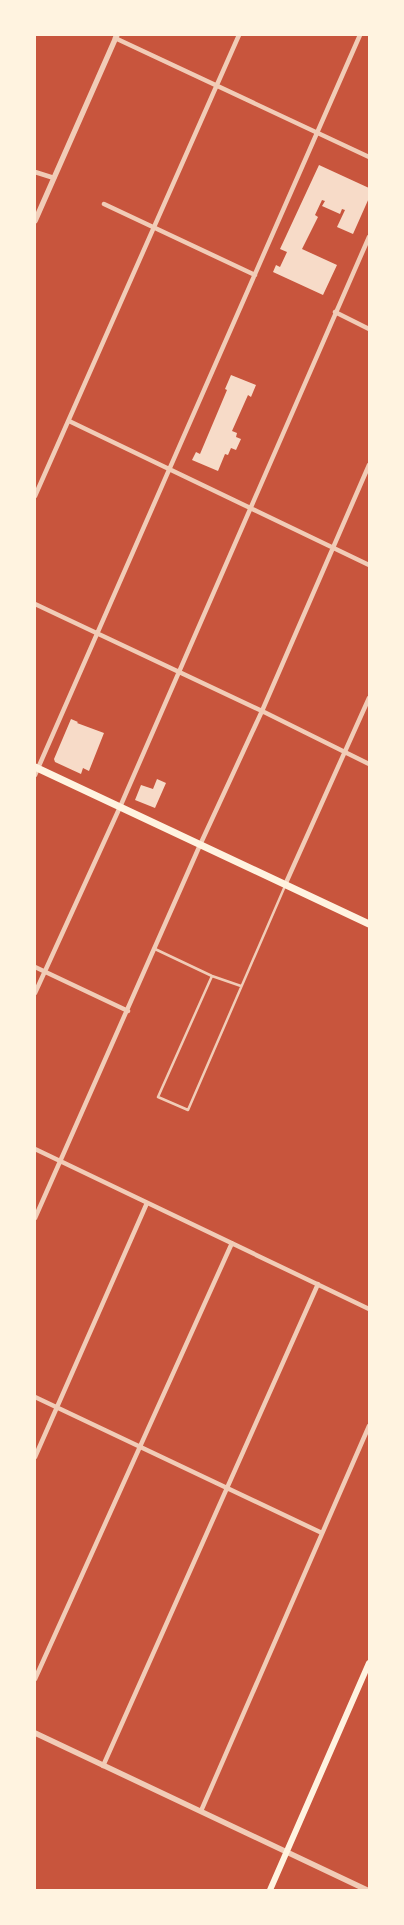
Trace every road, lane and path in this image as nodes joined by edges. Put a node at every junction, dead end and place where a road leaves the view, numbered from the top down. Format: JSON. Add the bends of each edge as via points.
{"nodes":[{"id":1,"x":239,"y":35,"type":"edge"},
{"id":2,"x":360,"y":35,"type":"edge"},
{"id":3,"x":116,"y":37,"type":"edge"},
{"id":4,"x":216,"y":86,"type":"junction"},
{"id":5,"x":316,"y":133,"type":"junction"},
{"id":6,"x":369,"y":157,"type":"edge"},
{"id":7,"x":35,"y":172,"type":"edge"},
{"id":8,"x":54,"y":178,"type":"junction"},
{"id":9,"x":104,"y":204,"type":"dead end"},
{"id":10,"x":35,"y":221,"type":"edge"},
{"id":11,"x":154,"y":227,"type":"junction"},
{"id":12,"x":369,"y":237,"type":"edge"},
{"id":13,"x":255,"y":275,"type":"junction"},
{"id":14,"x":335,"y":312,"type":"junction"},
{"id":15,"x":369,"y":329,"type":"edge"},
{"id":16,"x":68,"y":421,"type":"junction"},
{"id":17,"x":369,"y":465,"type":"edge"},
{"id":18,"x":169,"y":469,"type":"junction"},
{"id":19,"x":35,"y":496,"type":"edge"},
{"id":20,"x":251,"y":508,"type":"junction"},
{"id":21,"x":332,"y":547,"type":"junction"},
{"id":22,"x":369,"y":565,"type":"edge"},
{"id":23,"x":35,"y":604,"type":"edge"},
{"id":24,"x":96,"y":633,"type":"junction"},
{"id":25,"x":178,"y":672,"type":"junction"},
{"id":26,"x":369,"y":698,"type":"edge"},
{"id":27,"x":262,"y":711,"type":"junction"},
{"id":28,"x":345,"y":753,"type":"junction"},
{"id":29,"x":369,"y":764,"type":"edge"},
{"id":30,"x":36,"y":770,"type":"edge"},
{"id":31,"x":120,"y":807,"type":"junction"},
{"id":32,"x":200,"y":845,"type":"junction"},
{"id":33,"x":285,"y":885,"type":"junction"},
{"id":34,"x":369,"y":924,"type":"edge"},
{"id":35,"x":155,"y":949,"type":"junction"},
{"id":36,"x":35,"y":967,"type":"edge"},
{"id":37,"x":44,"y":972,"type":"junction"},
{"id":38,"x":212,"y":976,"type":"junction"},
{"id":39,"x":241,"y":986,"type":"junction"},
{"id":40,"x":35,"y":993,"type":"edge"},
{"id":41,"x":128,"y":1011,"type":"junction"},
{"id":42,"x":35,"y":1149,"type":"edge"},
{"id":43,"x":60,"y":1160,"type":"junction"},
{"id":44,"x":147,"y":1203,"type":"junction"},
{"id":45,"x":35,"y":1218,"type":"edge"},
{"id":46,"x":232,"y":1243,"type":"junction"},
{"id":47,"x":318,"y":1284,"type":"junction"},
{"id":48,"x":369,"y":1309,"type":"edge"},
{"id":49,"x":35,"y":1397,"type":"edge"},
{"id":50,"x":57,"y":1407,"type":"junction"},
{"id":51,"x":369,"y":1426,"type":"edge"},
{"id":52,"x":140,"y":1447,"type":"junction"},
{"id":53,"x":35,"y":1457,"type":"edge"},
{"id":54,"x":227,"y":1488,"type":"junction"},
{"id":55,"x":322,"y":1533,"type":"junction"},
{"id":56,"x":369,"y":1663,"type":"edge"},
{"id":57,"x":366,"y":1677,"type":"edge"},
{"id":58,"x":35,"y":1679,"type":"edge"},
{"id":59,"x":35,"y":1733,"type":"edge"},
{"id":60,"x":103,"y":1766,"type":"junction"},
{"id":61,"x":201,"y":1811,"type":"junction"},
{"id":62,"x":287,"y":1852,"type":"junction"},
{"id":63,"x":270,"y":1890,"type":"edge"},
{"id":64,"x":367,"y":1890,"type":"edge"}],
"edges":[{"from":1,"to":4,"type":"street"},
{"from":2,"to":5,"type":"street"},
{"from":3,"to":4,"type":"street"},
{"from":3,"to":8,"type":"street"},
{"from":4,"to":5,"type":"street"},
{"from":4,"to":11,"type":"street"},
{"from":5,"to":6,"type":"street"},
{"from":5,"to":13,"type":"street"},
{"from":7,"to":8,"type":"street"},
{"from":8,"to":10,"type":"street"},
{"from":9,"to":11,"type":"street"},
{"from":11,"to":13,"type":"street"},
{"from":11,"to":16,"type":"street"},
{"from":12,"to":14,"type":"street"},
{"from":13,"to":18,"type":"street"},
{"from":14,"to":15,"type":"street"},
{"from":14,"to":20,"type":"street"},
{"from":16,"to":18,"type":"street"},
{"from":16,"to":19,"type":"street"},
{"from":17,"to":21,"type":"street"},
{"from":18,"to":20,"type":"street"},
{"from":18,"to":24,"type":"street"},
{"from":20,"to":21,"type":"street"},
{"from":20,"to":25,"type":"street"},
{"from":21,"to":22,"type":"street"},
{"from":21,"to":27,"type":"street"},
{"from":23,"to":24,"type":"street"},
{"from":24,"to":25,"type":"street"},
{"from":24,"to":30,"type":"street"},
{"from":25,"to":27,"type":"street"},
{"from":25,"to":31,"type":"street"},
{"from":26,"to":28,"type":"street"},
{"from":27,"to":28,"type":"street"},
{"from":27,"to":32,"type":"street"},
{"from":28,"to":29,"type":"street"},
{"from":28,"to":33,"type":"street"},
{"from":30,"to":31,"type":"main road"},
{"from":31,"to":32,"type":"main road"},
{"from":31,"to":37,"type":"street"},
{"from":32,"to":33,"type":"main road"},
{"from":32,"to":35,"type":"street"},
{"from":33,"to":34,"type":"main road"},
{"from":33,"to":39,"type":"lane"},
{"from":35,"to":38,"type":"lane"},
{"from":35,"to":41,"type":"street"},
{"from":36,"to":37,"type":"street"},
{"from":37,"to":40,"type":"street"},
{"from":37,"to":41,"type":"street"},
{"from":38,"to":39,"type":"lane"},
{"from":38,"to":39,"type":"lane","via":[[158,1097],[188,1110]]},
{"from":41,"to":43,"type":"street"},
{"from":42,"to":43,"type":"street"},
{"from":43,"to":44,"type":"street"},
{"from":43,"to":45,"type":"street"},
{"from":44,"to":46,"type":"street"},
{"from":44,"to":50,"type":"street"},
{"from":46,"to":47,"type":"street"},
{"from":46,"to":52,"type":"street"},
{"from":47,"to":48,"type":"street"},
{"from":47,"to":54,"type":"street"},
{"from":49,"to":50,"type":"street"},
{"from":50,"to":52,"type":"street"},
{"from":50,"to":53,"type":"street"},
{"from":51,"to":55,"type":"street"},
{"from":52,"to":54,"type":"street"},
{"from":52,"to":58,"type":"street"},
{"from":54,"to":55,"type":"street"},
{"from":54,"to":60,"type":"street"},
{"from":55,"to":61,"type":"street"},
{"from":56,"to":57,"type":"main road"},
{"from":57,"to":62,"type":"main road"},
{"from":59,"to":60,"type":"street"},
{"from":60,"to":61,"type":"street"},
{"from":61,"to":62,"type":"street"},
{"from":62,"to":63,"type":"main road"},
{"from":62,"to":64,"type":"street"}]}
